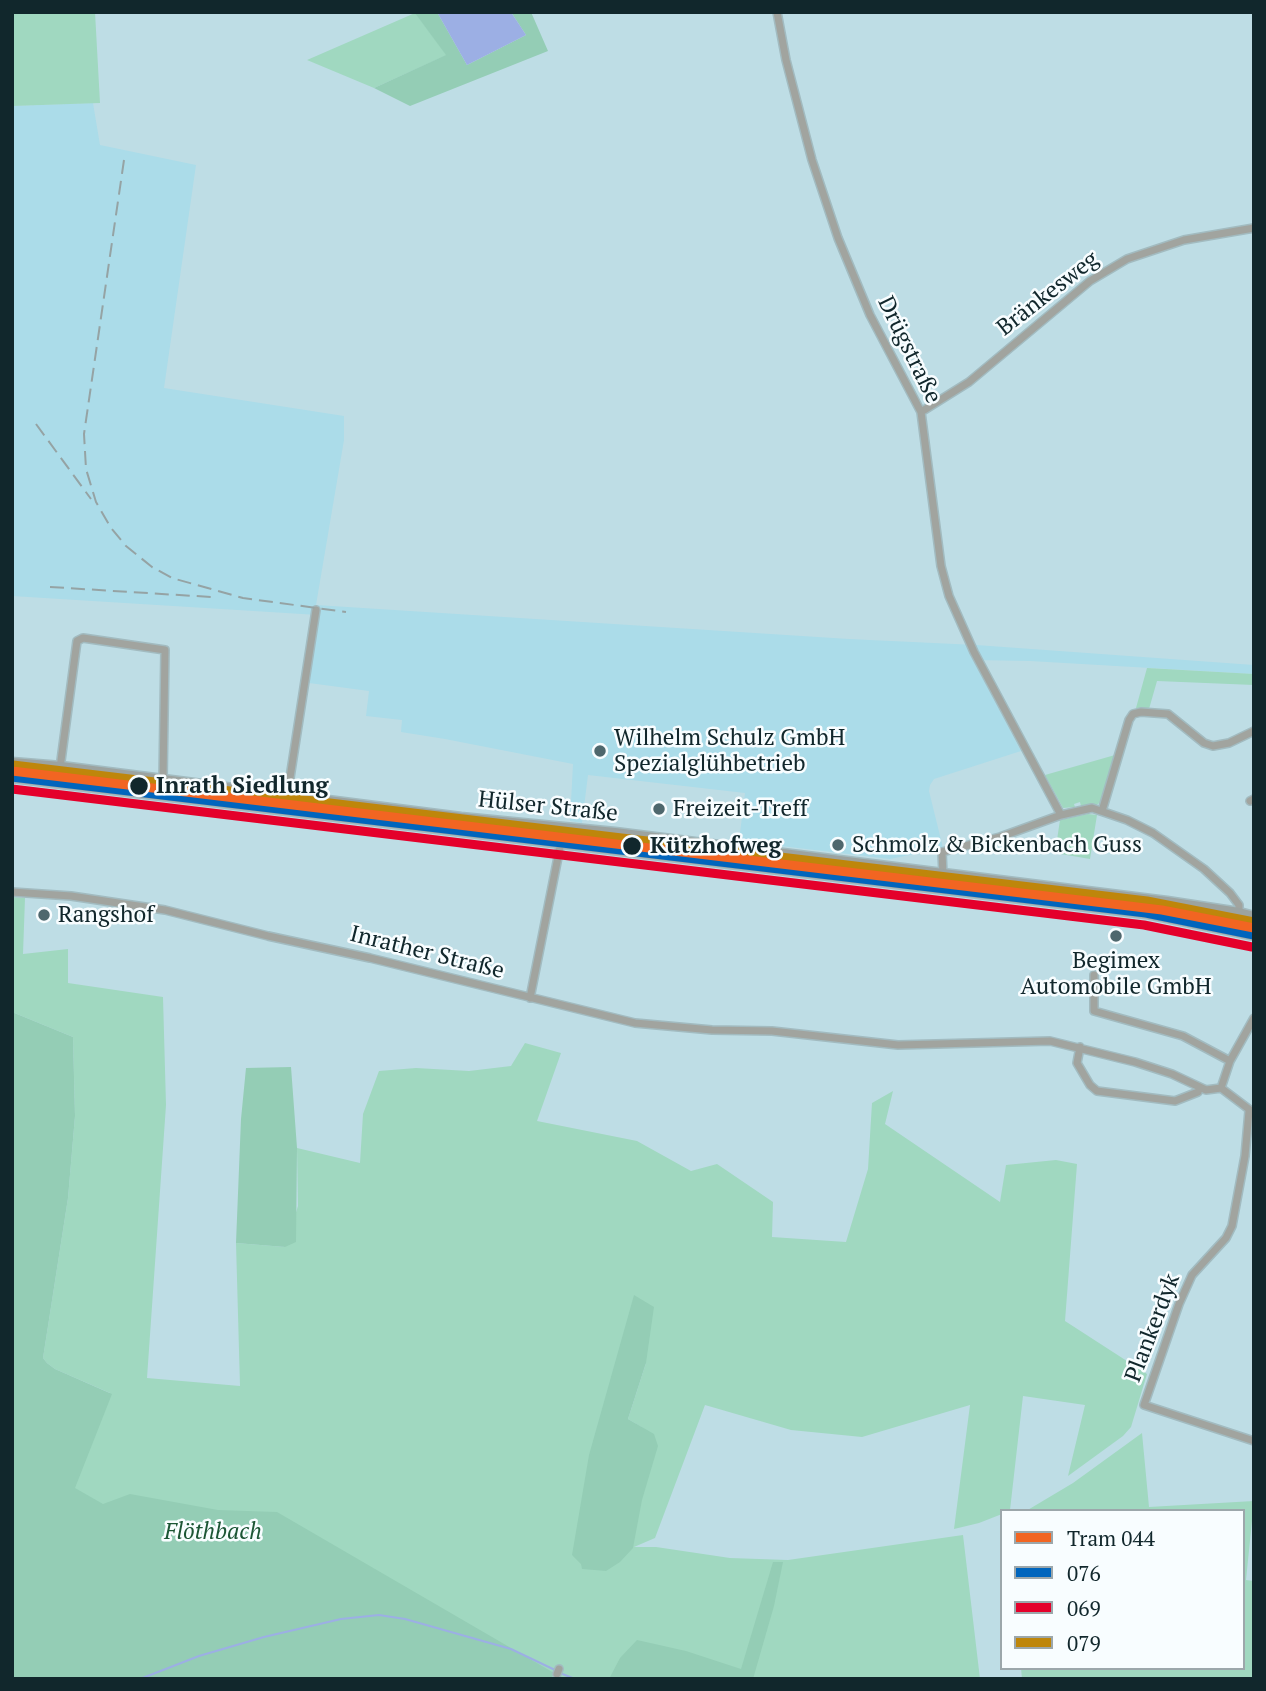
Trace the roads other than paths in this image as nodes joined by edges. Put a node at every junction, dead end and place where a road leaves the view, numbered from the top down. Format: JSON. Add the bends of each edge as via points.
{"nodes":[{"id":1,"x":777,"y":12,"type":"edge"},
{"id":2,"x":1254,"y":228,"type":"edge"},
{"id":3,"x":921,"y":412,"type":"junction"},
{"id":4,"x":316,"y":610,"type":"dead end"},
{"id":5,"x":1254,"y":731,"type":"edge"},
{"id":6,"x":12,"y":763,"type":"edge"},
{"id":7,"x":61,"y":766,"type":"junction"},
{"id":8,"x":12,"y":777,"type":"edge"},
{"id":9,"x":163,"y":780,"type":"junction"},
{"id":10,"x":58,"y":783,"type":"junction"},
{"id":11,"x":288,"y":795,"type":"junction"},
{"id":12,"x":285,"y":810,"type":"junction"},
{"id":13,"x":1102,"y":811,"type":"junction"},
{"id":14,"x":1061,"y":815,"type":"junction"},
{"id":15,"x":564,"y":827,"type":"junction"},
{"id":16,"x":561,"y":843,"type":"junction"},
{"id":17,"x":943,"y":875,"type":"junction"},
{"id":18,"x":12,"y":892,"type":"edge"},
{"id":19,"x":1239,"y":913,"type":"junction"},
{"id":20,"x":1254,"y":917,"type":"edge"},
{"id":21,"x":1234,"y":930,"type":"junction"},
{"id":22,"x":1254,"y":935,"type":"edge"},
{"id":23,"x":1094,"y":975,"type":"dead end"},
{"id":24,"x":530,"y":998,"type":"junction"},
{"id":25,"x":1254,"y":1018,"type":"edge"},
{"id":26,"x":1080,"y":1047,"type":"junction"},
{"id":27,"x":1230,"y":1061,"type":"junction"},
{"id":28,"x":1221,"y":1088,"type":"junction"},
{"id":29,"x":1202,"y":1091,"type":"junction"},
{"id":30,"x":1252,"y":1112,"type":"edge"},
{"id":31,"x":1254,"y":1441,"type":"edge"}],
"edges":[{"from":1,"to":3,"type":"street","name":"Drügstraße","via":[[809,148],[838,238],[870,316]]},
{"from":2,"to":3,"type":"street","name":"Bränkesweg","via":[[1184,240],[1126,259],[1090,281],[969,382]]},
{"from":3,"to":14,"type":"street","name":"Drügstraße","via":[[949,596]]},
{"from":4,"to":11,"type":"street"},
{"from":5,"to":13,"type":"street","via":[[1213,746],[1168,714],[1133,715]]},
{"from":6,"to":7,"type":"street","name":"Hülser Straße"},
{"from":7,"to":9,"type":"street","name":"Hülser Straße"},
{"from":7,"to":9,"type":"street","via":[[77,641],[83,638],[165,650]]},
{"from":7,"to":10,"type":"street"},
{"from":8,"to":10,"type":"street","name":"Hülser Straße"},
{"from":9,"to":11,"type":"street","name":"Hülser Straße"},
{"from":10,"to":12,"type":"street","name":"Hülser Straße"},
{"from":11,"to":12,"type":"street"},
{"from":11,"to":15,"type":"street","name":"Hülser Straße"},
{"from":12,"to":16,"type":"street","name":"Hülser Straße"},
{"from":13,"to":14,"type":"street","via":[[1092,808]]},
{"from":13,"to":19,"type":"street","via":[[1153,833],[1203,869],[1237,901]]},
{"from":14,"to":17,"type":"street","via":[[942,852]]},
{"from":15,"to":16,"type":"street"},
{"from":15,"to":17,"type":"street","name":"Hülser Straße"},
{"from":16,"to":21,"type":"street","name":"Hülser Straße","via":[[1146,913]]},
{"from":16,"to":24,"type":"street"},
{"from":17,"to":19,"type":"street","name":"Hülser Straße"},
{"from":18,"to":24,"type":"street","name":"Inrather Straße","via":[[165,910]]},
{"from":19,"to":20,"type":"street","name":"Hülser Straße"},
{"from":19,"to":21,"type":"street"},
{"from":21,"to":22,"type":"street","name":"Hülser Straße"},
{"from":23,"to":27,"type":"street","via":[[1094,1011],[1183,1036]]},
{"from":24,"to":26,"type":"street","name":"Inrather Straße","via":[[635,1023],[712,1030],[763,1030],[898,1045],[1050,1041]]},
{"from":25,"to":27,"type":"street"},
{"from":26,"to":29,"type":"street","name":"Inrather Straße","via":[[1172,1074]]},
{"from":26,"to":29,"type":"street","via":[[1077,1063],[1097,1091],[1175,1101]]},
{"from":27,"to":28,"type":"street"},
{"from":28,"to":29,"type":"street"},
{"from":28,"to":30,"type":"street"},
{"from":30,"to":31,"type":"street","name":"Plankerdyk","via":[[1232,1226],[1192,1275],[1143,1405]]}]}
